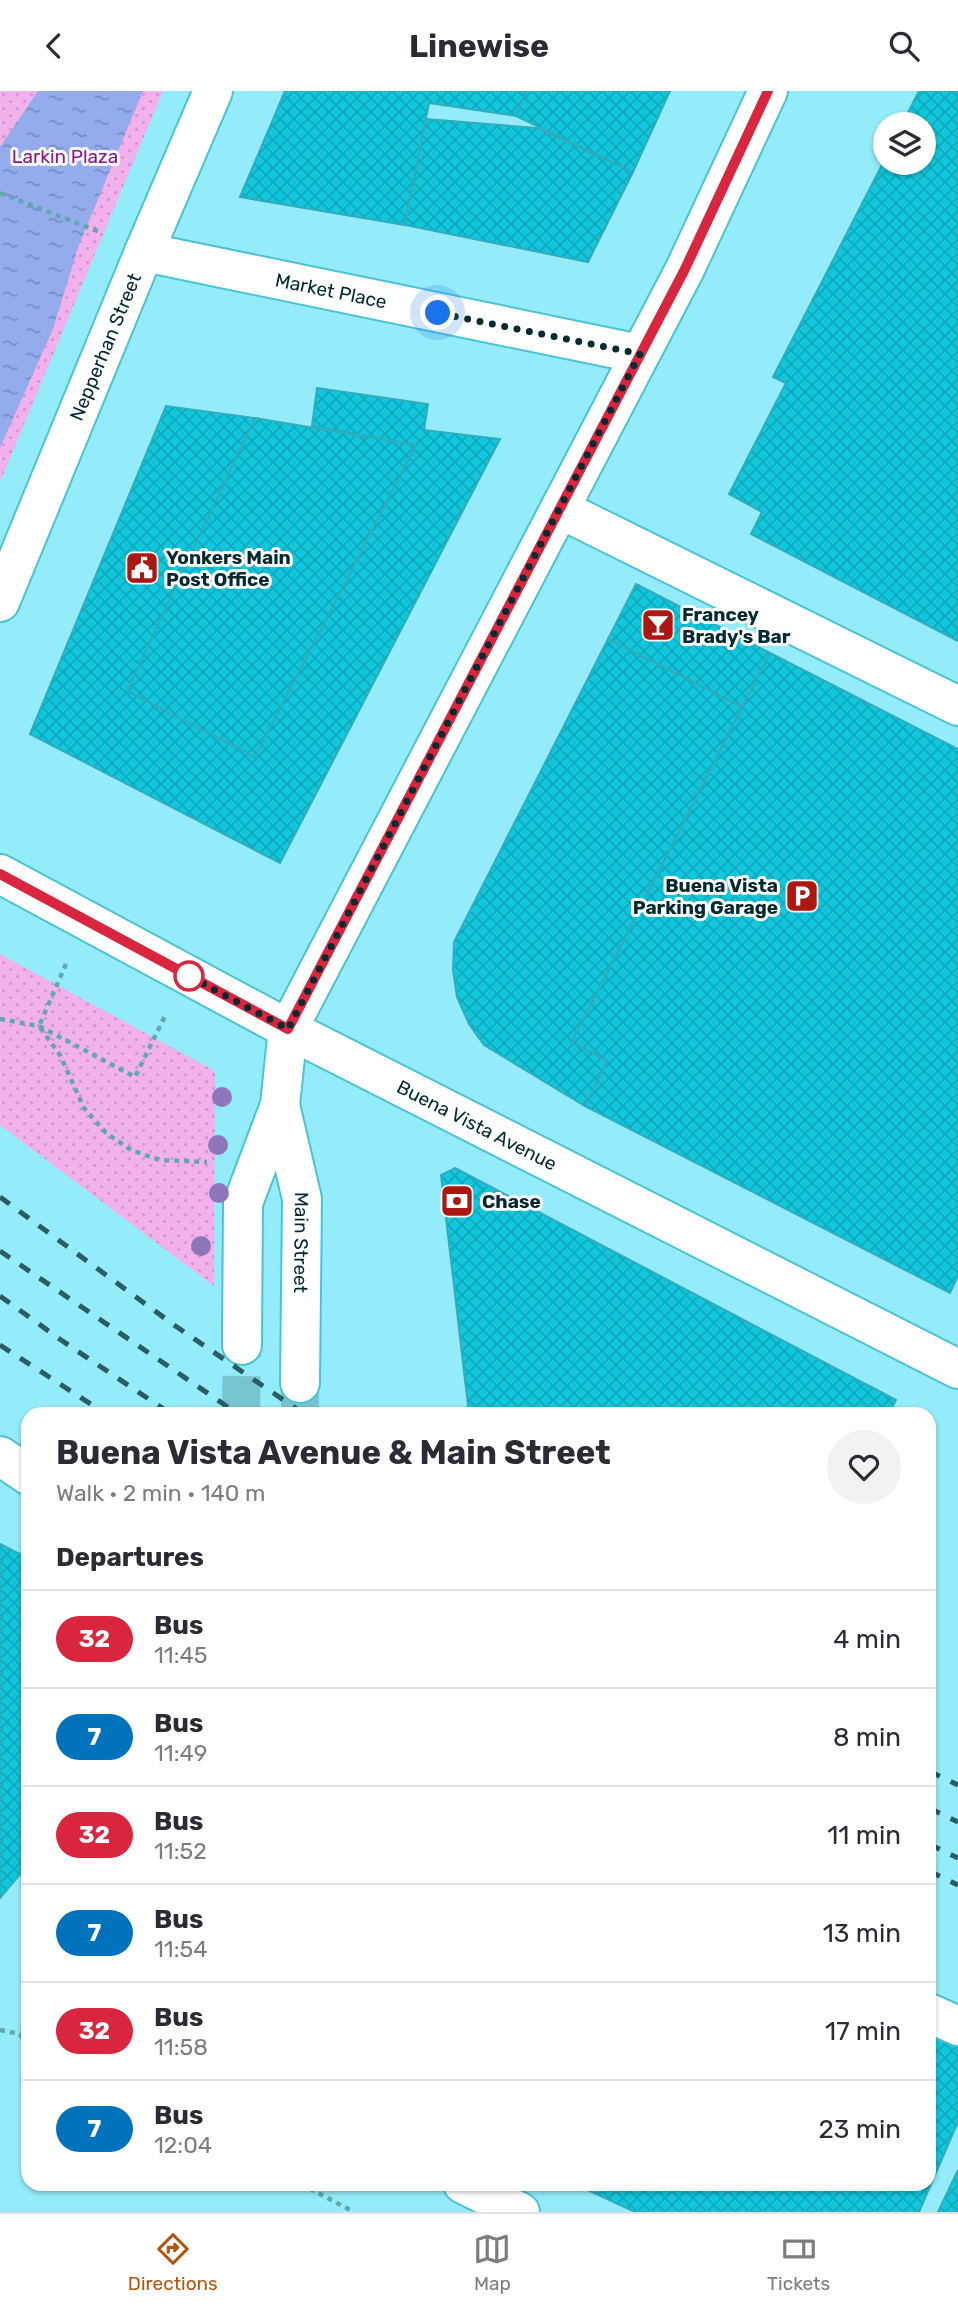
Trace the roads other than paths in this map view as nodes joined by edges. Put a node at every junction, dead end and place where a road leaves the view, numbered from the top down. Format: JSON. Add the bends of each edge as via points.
{"nodes":[{"id":1,"x":213,"y":91,"type":"edge"},
{"id":2,"x":768,"y":91,"type":"edge"},
{"id":3,"x":144,"y":252,"type":"junction"},
{"id":4,"x":640,"y":354,"type":"junction"},
{"id":5,"x":560,"y":509,"type":"junction"},
{"id":6,"x":0,"y":602,"type":"edge"},
{"id":7,"x":958,"y":706,"type":"edge"},
{"id":8,"x":0,"y":874,"type":"edge"},
{"id":9,"x":288,"y":1029,"type":"junction"},
{"id":10,"x":280,"y":1105,"type":"junction"},
{"id":11,"x":242,"y":1345,"type":"tunnel mouth"},
{"id":12,"x":958,"y":1369,"type":"edge"},
{"id":13,"x":300,"y":1383,"type":"tunnel mouth"},
{"id":14,"x":0,"y":1456,"type":"edge"},
{"id":15,"x":21,"y":1470,"type":"edge"},
{"id":16,"x":936,"y":2016,"type":"edge"},
{"id":17,"x":958,"y":2026,"type":"edge"},
{"id":18,"x":477,"y":2191,"type":"edge"},
{"id":19,"x":520,"y":2212,"type":"edge"}],
"edges":[{"from":1,"to":3,"type":"street","name":"Nepperhan Street"},
{"from":2,"to":4,"type":"street","name":"Main Street"},
{"from":3,"to":4,"type":"street","name":"Market Place"},
{"from":3,"to":6,"type":"street","name":"Nepperhan Street"},
{"from":4,"to":5,"type":"street","name":"Main Street"},
{"from":5,"to":7,"type":"street"},
{"from":5,"to":9,"type":"street","name":"Main Street"},
{"from":8,"to":9,"type":"street","name":"Buena Vista Avenue"},
{"from":9,"to":10,"type":"street","name":"Main Street"},
{"from":9,"to":12,"type":"street","name":"Buena Vista Avenue"},
{"from":10,"to":11,"type":"street","name":"Main Street","via":[[243,1203]]},
{"from":10,"to":13,"type":"street","name":"Main Street","via":[[302,1199]]},
{"from":14,"to":15,"type":"street"},
{"from":16,"to":17,"type":"street"},
{"from":18,"to":19,"type":"street"}]}
